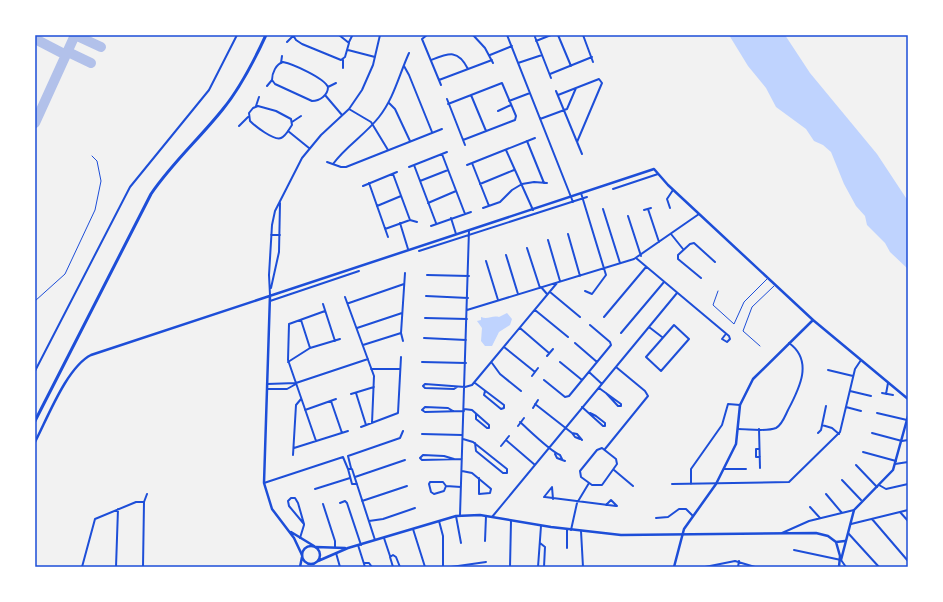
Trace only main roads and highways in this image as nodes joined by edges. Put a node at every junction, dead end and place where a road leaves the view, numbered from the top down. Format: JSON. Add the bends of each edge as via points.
{"nodes":[{"id":1,"x":266,"y":35,"type":"edge"},
{"id":2,"x":35,"y":421,"type":"edge"}],
"edges":[{"from":1,"to":2,"type":"highway","via":[[246,75],[229,101],[168,171],[152,194]]}]}
